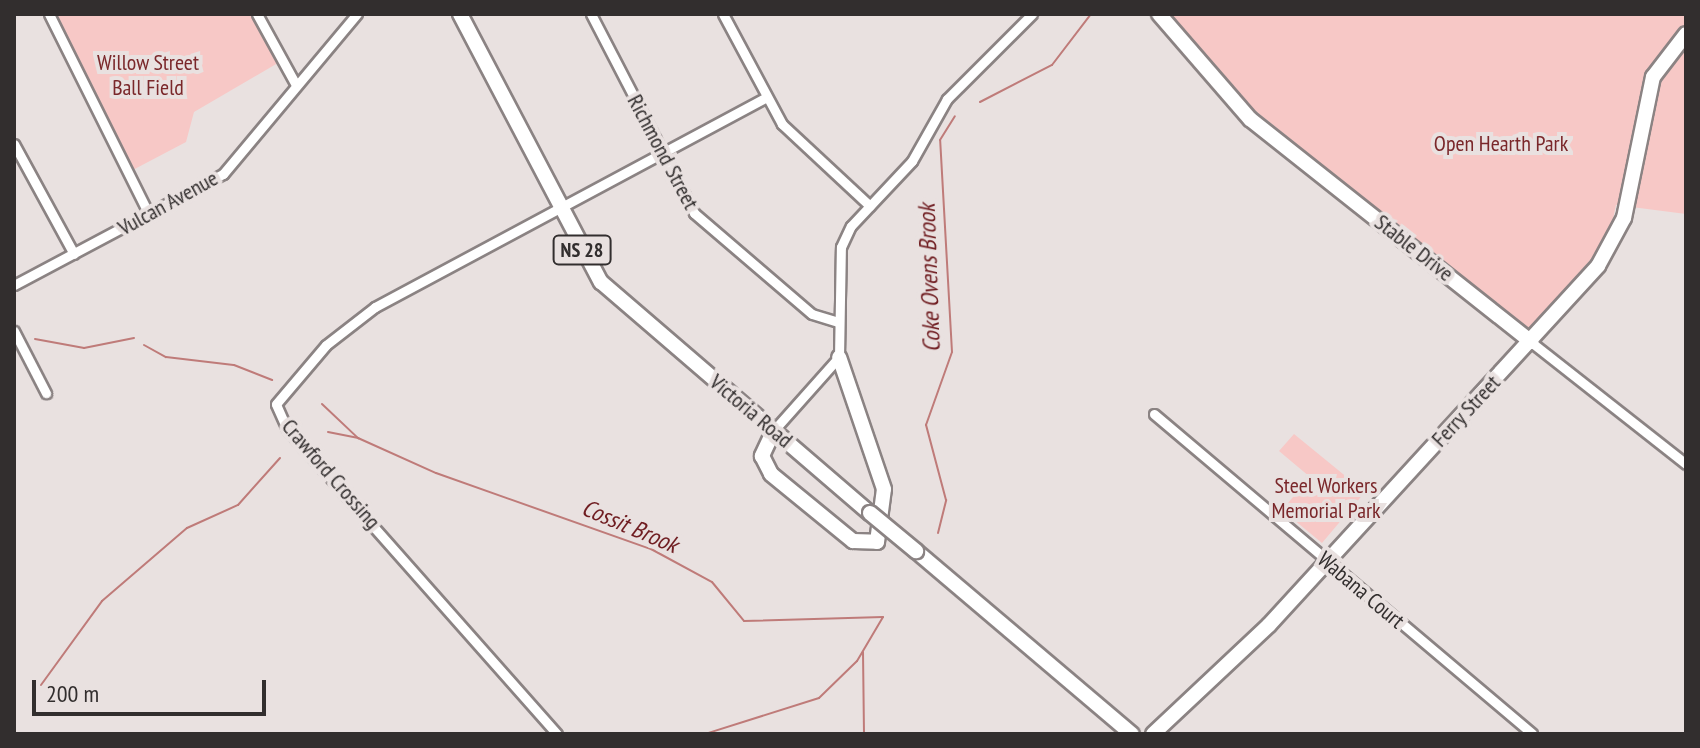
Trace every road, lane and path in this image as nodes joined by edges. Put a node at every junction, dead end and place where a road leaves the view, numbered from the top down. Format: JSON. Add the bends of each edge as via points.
{"nodes":[{"id":1,"x":49,"y":14,"type":"edge"},
{"id":2,"x":257,"y":14,"type":"edge"},
{"id":3,"x":357,"y":14,"type":"edge"},
{"id":4,"x":460,"y":14,"type":"edge"},
{"id":5,"x":591,"y":14,"type":"edge"},
{"id":6,"x":723,"y":14,"type":"edge"},
{"id":7,"x":1032,"y":14,"type":"edge"},
{"id":8,"x":1159,"y":14,"type":"edge"},
{"id":9,"x":1686,"y":34,"type":"edge"},
{"id":10,"x":296,"y":85,"type":"junction"},
{"id":11,"x":766,"y":97,"type":"junction"},
{"id":12,"x":14,"y":144,"type":"edge"},
{"id":13,"x":663,"y":154,"type":"junction"},
{"id":14,"x":870,"y":206,"type":"junction"},
{"id":15,"x":562,"y":210,"type":"junction"},
{"id":16,"x":149,"y":215,"type":"junction"},
{"id":17,"x":74,"y":254,"type":"junction"},
{"id":18,"x":14,"y":285,"type":"edge"},
{"id":19,"x":838,"y":322,"type":"junction"},
{"id":20,"x":14,"y":331,"type":"edge"},
{"id":21,"x":1531,"y":342,"type":"junction"},
{"id":22,"x":839,"y":357,"type":"junction"},
{"id":23,"x":46,"y":393,"type":"dead end"},
{"id":24,"x":1154,"y":414,"type":"dead end"},
{"id":25,"x":774,"y":430,"type":"junction"},
{"id":26,"x":1686,"y":464,"type":"edge"},
{"id":27,"x":1327,"y":561,"type":"junction"},
{"id":28,"x":557,"y":734,"type":"edge"},
{"id":29,"x":1132,"y":734,"type":"edge"},
{"id":30,"x":1153,"y":734,"type":"edge"},
{"id":31,"x":1532,"y":734,"type":"edge"}],
"edges":[{"from":1,"to":16,"type":"street"},
{"from":2,"to":10,"type":"street"},
{"from":3,"to":10,"type":"street","name":"Vulcan Avenue"},
{"from":4,"to":15,"type":"main road","name":"Victoria Road","number":"NS 28"},
{"from":5,"to":13,"type":"street","name":"Richmond Street"},
{"from":6,"to":11,"type":"street"},
{"from":7,"to":14,"type":"street","via":[[947,99],[912,161]]},
{"from":8,"to":21,"type":"main road","name":"Stable Drive","via":[[1250,119]]},
{"from":9,"to":21,"type":"main road","name":"Ferry Street","via":[[1653,77],[1616,237]]},
{"from":10,"to":16,"type":"street","name":"Vulcan Avenue","via":[[223,174]]},
{"from":11,"to":13,"type":"street"},
{"from":11,"to":14,"type":"street","via":[[791,136]]},
{"from":12,"to":17,"type":"street"},
{"from":13,"to":15,"type":"street"},
{"from":13,"to":19,"type":"street","name":"Richmond Street","via":[[709,228],[817,318]]},
{"from":14,"to":19,"type":"street","via":[[841,247]]},
{"from":15,"to":25,"type":"main road","name":"Victoria Road","number":"NS 28","via":[[615,298]]},
{"from":15,"to":28,"type":"street","name":"Crawford Crossing","via":[[375,307],[326,345],[276,404],[287,429]]},
{"from":16,"to":17,"type":"street","name":"Vulcan Avenue"},
{"from":17,"to":18,"type":"street","name":"Vulcan Avenue"},
{"from":19,"to":22,"type":"street"},
{"from":20,"to":23,"type":"street"},
{"from":21,"to":26,"type":"street","name":"Stable Drive"},
{"from":21,"to":27,"type":"main road","name":"Ferry Street"},
{"from":22,"to":25,"type":"street"},
{"from":22,"to":25,"type":"main road","via":[[884,489],[877,542],[853,541],[771,474],[762,456]]},
{"from":24,"to":27,"type":"street","name":"Wabana Court"},
{"from":25,"to":29,"type":"main road","name":"Victoria Road","number":"NS 28","bridge":true},
{"from":27,"to":30,"type":"main road","name":"Ferry Street"},
{"from":27,"to":31,"type":"street","name":"Wabana Court"}]}
